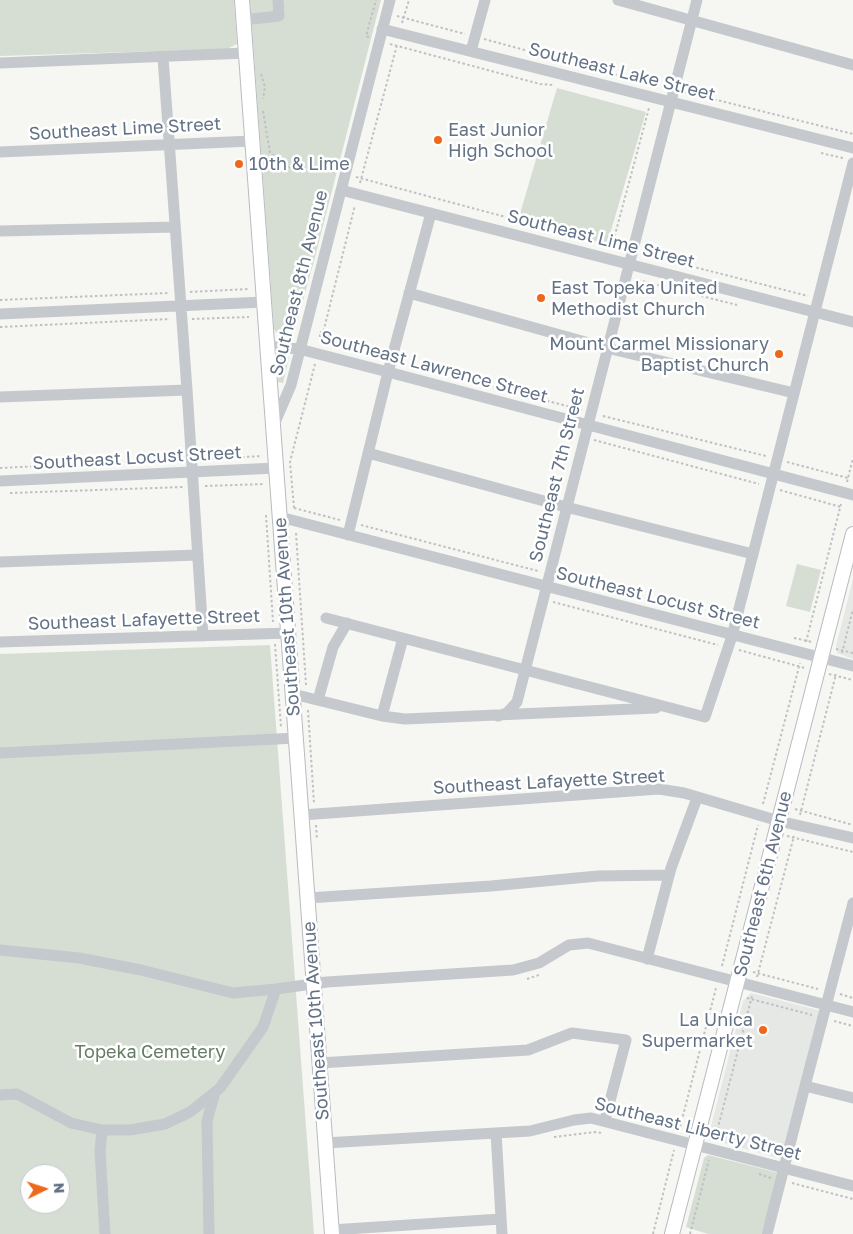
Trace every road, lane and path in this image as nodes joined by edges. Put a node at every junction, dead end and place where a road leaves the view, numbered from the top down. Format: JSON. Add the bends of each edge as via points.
{"nodes":[{"id":1,"x":242,"y":0,"type":"edge"},
{"id":2,"x":278,"y":0,"type":"edge"},
{"id":3,"x":390,"y":0,"type":"edge"},
{"id":4,"x":408,"y":0,"type":"edge"},
{"id":5,"x":485,"y":0,"type":"edge"},
{"id":6,"x":618,"y":0,"type":"edge"},
{"id":7,"x":697,"y":0,"type":"edge"},
{"id":8,"x":386,"y":13,"type":"junction"},
{"id":9,"x":404,"y":18,"type":"junction"},
{"id":10,"x":692,"y":19,"type":"junction"},
{"id":11,"x":243,"y":20,"type":"junction"},
{"id":12,"x":382,"y":29,"type":"junction"},
{"id":13,"x":400,"y":33,"type":"junction"},
{"id":14,"x":475,"y":37,"type":"junction"},
{"id":15,"x":396,"y":46,"type":"dead end"},
{"id":16,"x":471,"y":52,"type":"junction"},
{"id":17,"x":246,"y":53,"type":"junction"},
{"id":18,"x":163,"y":57,"type":"junction"},
{"id":19,"x":0,"y":63,"type":"edge"},
{"id":20,"x":853,"y":65,"type":"edge"},
{"id":21,"x":259,"y":69,"type":"dead end"},
{"id":22,"x":632,"y":79,"type":"dead end"},
{"id":23,"x":561,"y":86,"type":"dead end"},
{"id":24,"x":682,"y":91,"type":"dead end"},
{"id":25,"x":652,"y":97,"type":"junction"},
{"id":26,"x":671,"y":102,"type":"junction"},
{"id":27,"x":853,"y":134,"type":"edge"},
{"id":28,"x":252,"y":140,"type":"junction"},
{"id":29,"x":169,"y":145,"type":"junction"},
{"id":30,"x":853,"y":148,"type":"edge"},
{"id":31,"x":0,"y":152,"type":"edge"},
{"id":32,"x":853,"y":163,"type":"edge"},
{"id":33,"x":344,"y":175,"type":"junction"},
{"id":34,"x":340,"y":190,"type":"junction"},
{"id":35,"x":431,"y":213,"type":"junction"},
{"id":36,"x":175,"y":227,"type":"junction"},
{"id":37,"x":0,"y":231,"type":"edge"},
{"id":38,"x":612,"y":246,"type":"junction"},
{"id":39,"x":632,"y":251,"type":"junction"},
{"id":40,"x":609,"y":258,"type":"junction"},
{"id":41,"x":629,"y":264,"type":"junction"},
{"id":42,"x":626,"y":277,"type":"junction"},
{"id":43,"x":248,"y":289,"type":"dead end"},
{"id":44,"x":180,"y":292,"type":"junction"},
{"id":45,"x":409,"y":292,"type":"junction"},
{"id":46,"x":817,"y":298,"type":"junction"},
{"id":47,"x":0,"y":300,"type":"edge"},
{"id":48,"x":264,"y":302,"type":"junction"},
{"id":49,"x":737,"y":305,"type":"dead end"},
{"id":50,"x":814,"y":312,"type":"junction"},
{"id":51,"x":180,"y":313,"type":"junction"},
{"id":52,"x":0,"y":314,"type":"edge"},
{"id":53,"x":249,"y":317,"type":"dead end"},
{"id":54,"x":853,"y":322,"type":"edge"},
{"id":55,"x":0,"y":326,"type":"edge"},
{"id":56,"x":320,"y":342,"type":"dead end"},
{"id":57,"x":267,"y":346,"type":"junction"},
{"id":58,"x":338,"y":346,"type":"dead end"},
{"id":59,"x":607,"y":348,"type":"junction"},
{"id":60,"x":299,"y":349,"type":"junction"},
{"id":61,"x":420,"y":368,"type":"dead end"},
{"id":62,"x":388,"y":372,"type":"junction"},
{"id":63,"x":187,"y":390,"type":"junction"},
{"id":64,"x":794,"y":393,"type":"junction"},
{"id":65,"x":0,"y":397,"type":"edge"},
{"id":66,"x":591,"y":412,"type":"junction"},
{"id":67,"x":587,"y":426,"type":"junction"},
{"id":68,"x":273,"y":428,"type":"junction"},
{"id":69,"x":584,"y":438,"type":"junction"},
{"id":70,"x":368,"y":453,"type":"junction"},
{"id":71,"x":262,"y":456,"type":"dead end"},
{"id":72,"x":853,"y":458,"type":"edge"},
{"id":73,"x":191,"y":459,"type":"junction"},
{"id":74,"x":778,"y":459,"type":"junction"},
{"id":75,"x":0,"y":468,"type":"edge"},
{"id":76,"x":276,"y":468,"type":"junction"},
{"id":77,"x":190,"y":473,"type":"junction"},
{"id":78,"x":774,"y":474,"type":"junction"},
{"id":79,"x":848,"y":478,"type":"junction"},
{"id":80,"x":0,"y":481,"type":"edge"},
{"id":81,"x":264,"y":484,"type":"dead end"},
{"id":82,"x":192,"y":486,"type":"junction"},
{"id":83,"x":771,"y":487,"type":"junction"},
{"id":84,"x":10,"y":493,"type":"dead end"},
{"id":85,"x":849,"y":493,"type":"edge"},
{"id":86,"x":566,"y":507,"type":"junction"},
{"id":87,"x":841,"y":507,"type":"junction"},
{"id":88,"x":280,"y":517,"type":"junction"},
{"id":89,"x":853,"y":534,"type":"edge"},
{"id":90,"x":348,"y":535,"type":"junction"},
{"id":91,"x":753,"y":554,"type":"junction"},
{"id":92,"x":198,"y":555,"type":"junction"},
{"id":93,"x":0,"y":562,"type":"edge"},
{"id":94,"x":544,"y":594,"type":"junction"},
{"id":95,"x":853,"y":609,"type":"edge"},
{"id":96,"x":326,"y":618,"type":"dead end"},
{"id":97,"x":347,"y":623,"type":"junction"},
{"id":98,"x":289,"y":633,"type":"junction"},
{"id":99,"x":202,"y":636,"type":"junction"},
{"id":100,"x":732,"y":636,"type":"junction"},
{"id":101,"x":402,"y":638,"type":"junction"},
{"id":102,"x":0,"y":642,"type":"edge"},
{"id":103,"x":728,"y":647,"type":"junction"},
{"id":104,"x":803,"y":653,"type":"junction"},
{"id":105,"x":839,"y":663,"type":"junction"},
{"id":106,"x":819,"y":664,"type":"junction"},
{"id":107,"x":799,"y":666,"type":"junction"},
{"id":108,"x":853,"y":666,"type":"edge"},
{"id":109,"x":525,"y":670,"type":"junction"},
{"id":110,"x":835,"y":676,"type":"junction"},
{"id":111,"x":853,"y":680,"type":"edge"},
{"id":112,"x":293,"y":694,"type":"junction"},
{"id":113,"x":318,"y":700,"type":"junction"},
{"id":114,"x":667,"y":707,"type":"junction"},
{"id":115,"x":382,"y":716,"type":"junction"},
{"id":116,"x":498,"y":716,"type":"junction"},
{"id":117,"x":296,"y":738,"type":"junction"},
{"id":118,"x":0,"y":753,"type":"edge"},
{"id":119,"x":697,"y":798,"type":"junction"},
{"id":120,"x":783,"y":806,"type":"junction"},
{"id":121,"x":801,"y":811,"type":"junction"},
{"id":122,"x":302,"y":815,"type":"junction"},
{"id":123,"x":760,"y":816,"type":"junction"},
{"id":124,"x":853,"y":825,"type":"edge"},
{"id":125,"x":797,"y":826,"type":"junction"},
{"id":126,"x":777,"y":827,"type":"junction"},
{"id":127,"x":793,"y":838,"type":"junction"},
{"id":128,"x":853,"y":838,"type":"edge"},
{"id":129,"x":853,"y":852,"type":"edge"},
{"id":130,"x":669,"y":874,"type":"junction"},
{"id":131,"x":308,"y":898,"type":"junction"},
{"id":132,"x":853,"y":903,"type":"edge"},
{"id":133,"x":850,"y":927,"type":"edge"},
{"id":134,"x":0,"y":950,"type":"edge"},
{"id":135,"x":648,"y":959,"type":"junction"},
{"id":136,"x":753,"y":972,"type":"dead end"},
{"id":137,"x":758,"y":973,"type":"junction"},
{"id":138,"x":719,"y":977,"type":"junction"},
{"id":139,"x":314,"y":983,"type":"junction"},
{"id":140,"x":754,"y":986,"type":"junction"},
{"id":141,"x":736,"y":988,"type":"junction"},
{"id":142,"x":276,"y":990,"type":"junction"},
{"id":143,"x":829,"y":992,"type":"junction"},
{"id":144,"x":853,"y":998,"type":"edge"},
{"id":145,"x":751,"y":999,"type":"junction"},
{"id":146,"x":826,"y":1005,"type":"junction"},
{"id":147,"x":853,"y":1012,"type":"edge"},
{"id":148,"x":822,"y":1018,"type":"junction"},
{"id":149,"x":853,"y":1026,"type":"edge"},
{"id":150,"x":320,"y":1064,"type":"junction"},
{"id":151,"x":805,"y":1086,"type":"junction"},
{"id":152,"x":215,"y":1092,"type":"junction"},
{"id":153,"x":0,"y":1095,"type":"edge"},
{"id":154,"x":853,"y":1098,"type":"edge"},
{"id":155,"x":605,"y":1120,"type":"junction"},
{"id":156,"x":102,"y":1130,"type":"junction"},
{"id":157,"x":496,"y":1133,"type":"junction"},
{"id":158,"x":605,"y":1134,"type":"dead end"},
{"id":159,"x":553,"y":1138,"type":"dead end"},
{"id":160,"x":677,"y":1139,"type":"junction"},
{"id":161,"x":325,"y":1143,"type":"junction"},
{"id":162,"x":713,"y":1148,"type":"junction"},
{"id":163,"x":666,"y":1149,"type":"dead end"},
{"id":164,"x":694,"y":1150,"type":"junction"},
{"id":165,"x":674,"y":1151,"type":"junction"},
{"id":166,"x":709,"y":1161,"type":"junction"},
{"id":167,"x":785,"y":1168,"type":"junction"},
{"id":168,"x":754,"y":1173,"type":"dead end"},
{"id":169,"x":782,"y":1181,"type":"junction"},
{"id":170,"x":853,"y":1186,"type":"edge"},
{"id":171,"x":853,"y":1199,"type":"edge"},
{"id":172,"x":501,"y":1219,"type":"junction"},
{"id":173,"x":332,"y":1232,"type":"edge"},
{"id":174,"x":105,"y":1234,"type":"edge"},
{"id":175,"x":209,"y":1234,"type":"edge"},
{"id":176,"x":502,"y":1234,"type":"edge"},
{"id":177,"x":652,"y":1234,"type":"edge"},
{"id":178,"x":672,"y":1234,"type":"edge"},
{"id":179,"x":690,"y":1234,"type":"edge"},
{"id":180,"x":767,"y":1234,"type":"edge"}],
"edges":[{"from":1,"to":11,"type":"main road","name":"Southeast 10th Avenue"},
{"from":2,"to":11,"type":"street","via":[[280,16]]},
{"from":3,"to":8,"type":"street","name":"Southeast 8th Avenue"},
{"from":4,"to":9,"type":"path"},
{"from":5,"to":14,"type":"street"},
{"from":6,"to":10,"type":"street"},
{"from":7,"to":10,"type":"street","name":"Southeast 7th Street"},
{"from":8,"to":9,"type":"path"},
{"from":8,"to":12,"type":"street","name":"Southeast 8th Avenue"},
{"from":9,"to":13,"type":"path"},
{"from":9,"to":14,"type":"path"},
{"from":10,"to":20,"type":"street"},
{"from":10,"to":26,"type":"street","name":"Southeast 7th Street"},
{"from":11,"to":17,"type":"main road","name":"Southeast 10th Avenue"},
{"from":12,"to":13,"type":"street","name":"Southeast Lake Street"},
{"from":12,"to":33,"type":"street","name":"Southeast 8th Avenue"},
{"from":13,"to":16,"type":"street","name":"Southeast Lake Street"},
{"from":14,"to":16,"type":"street"},
{"from":14,"to":22,"type":"path"},
{"from":15,"to":23,"type":"path","via":[[540,84]]},
{"from":16,"to":25,"type":"street","name":"Southeast Lake Street"},
{"from":17,"to":18,"type":"street"},
{"from":17,"to":28,"type":"main road","name":"Southeast 10th Avenue"},
{"from":18,"to":19,"type":"street"},
{"from":18,"to":29,"type":"street"},
{"from":21,"to":33,"type":"path","via":[[265,88],[262,104],[270,153],[290,168],[309,167]]},
{"from":24,"to":27,"type":"path"},
{"from":25,"to":26,"type":"street","name":"Southeast Lake Street"},
{"from":25,"to":38,"type":"path"},
{"from":26,"to":30,"type":"street","name":"Southeast Lake Street"},
{"from":26,"to":39,"type":"street","name":"Southeast 7th Street"},
{"from":28,"to":29,"type":"street","name":"Southeast Lime Street"},
{"from":28,"to":48,"type":"main road","name":"Southeast 10th Avenue"},
{"from":29,"to":31,"type":"street","name":"Southeast Lime Street"},
{"from":29,"to":36,"type":"street"},
{"from":32,"to":46,"type":"street"},
{"from":33,"to":34,"type":"street","name":"Southeast 8th Avenue"},
{"from":33,"to":38,"type":"path"},
{"from":34,"to":35,"type":"street","name":"Southeast Lime Street"},
{"from":34,"to":60,"type":"street","name":"Southeast 8th Avenue"},
{"from":35,"to":40,"type":"street","name":"Southeast Lime Street"},
{"from":35,"to":45,"type":"street"},
{"from":36,"to":37,"type":"street"},
{"from":36,"to":44,"type":"street"},
{"from":38,"to":39,"type":"path"},
{"from":38,"to":40,"type":"path"},
{"from":39,"to":41,"type":"street","name":"Southeast 7th Street"},
{"from":39,"to":46,"type":"path"},
{"from":40,"to":41,"type":"street","name":"Southeast Lime Street"},
{"from":41,"to":42,"type":"street","name":"Southeast 7th Street"},
{"from":41,"to":50,"type":"street","name":"Southeast Lime Street"},
{"from":42,"to":49,"type":"path"},
{"from":42,"to":59,"type":"street","name":"Southeast 7th Street"},
{"from":43,"to":44,"type":"path"},
{"from":44,"to":47,"type":"path"},
{"from":44,"to":51,"type":"street"},
{"from":45,"to":59,"type":"street"},
{"from":45,"to":62,"type":"street"},
{"from":46,"to":50,"type":"street"},
{"from":48,"to":51,"type":"street"},
{"from":48,"to":57,"type":"main road","name":"Southeast 10th Avenue"},
{"from":50,"to":54,"type":"street","name":"Southeast Lime Street"},
{"from":50,"to":64,"type":"street"},
{"from":51,"to":52,"type":"street"},
{"from":51,"to":53,"type":"path"},
{"from":51,"to":55,"type":"path"},
{"from":51,"to":63,"type":"street"},
{"from":56,"to":58,"type":"path"},
{"from":57,"to":60,"type":"street","name":"Southeast Lawrence Street"},
{"from":57,"to":68,"type":"main road","name":"Southeast 10th Avenue"},
{"from":59,"to":64,"type":"street"},
{"from":59,"to":66,"type":"street","name":"Southeast 7th Street"},
{"from":60,"to":62,"type":"street","name":"Southeast Lawrence Street"},
{"from":60,"to":68,"type":"street","name":"Southeast 8th Avenue","via":[[291,385]]},
{"from":61,"to":66,"type":"path"},
{"from":62,"to":67,"type":"street","name":"Southeast Lawrence Street"},
{"from":62,"to":70,"type":"street"},
{"from":63,"to":65,"type":"street"},
{"from":63,"to":73,"type":"street"},
{"from":64,"to":74,"type":"street"},
{"from":66,"to":67,"type":"street","name":"Southeast 7th Street"},
{"from":66,"to":74,"type":"path"},
{"from":67,"to":69,"type":"street","name":"Southeast 7th Street"},
{"from":67,"to":78,"type":"street","name":"Southeast Lawrence Street"},
{"from":68,"to":76,"type":"main road","name":"Southeast 10th Avenue"},
{"from":69,"to":83,"type":"path"},
{"from":69,"to":86,"type":"street","name":"Southeast 7th Street"},
{"from":70,"to":86,"type":"street"},
{"from":70,"to":90,"type":"street"},
{"from":71,"to":73,"type":"path"},
{"from":72,"to":79,"type":"path"},
{"from":73,"to":75,"type":"path"},
{"from":73,"to":77,"type":"street"},
{"from":74,"to":78,"type":"street"},
{"from":74,"to":79,"type":"path"},
{"from":76,"to":77,"type":"street","name":"Southeast Locust Street"},
{"from":76,"to":88,"type":"main road","name":"Southeast 10th Avenue"},
{"from":77,"to":80,"type":"street","name":"Southeast Locust Street"},
{"from":77,"to":82,"type":"street"},
{"from":78,"to":83,"type":"street"},
{"from":78,"to":85,"type":"street","name":"Southeast Lawrence Street"},
{"from":79,"to":85,"type":"path"},
{"from":81,"to":82,"type":"path"},
{"from":82,"to":84,"type":"path"},
{"from":82,"to":92,"type":"street"},
{"from":83,"to":87,"type":"path"},
{"from":83,"to":91,"type":"street"},
{"from":85,"to":87,"type":"path"},
{"from":86,"to":91,"type":"street"},
{"from":86,"to":94,"type":"street","name":"Southeast 7th Street"},
{"from":87,"to":104,"type":"path"},
{"from":88,"to":90,"type":"street","name":"Southeast Locust Street"},
{"from":88,"to":98,"type":"main road","name":"Southeast 10th Avenue"},
{"from":89,"to":106,"type":"main road","name":"Southeast 6th Avenue"},
{"from":90,"to":94,"type":"street","name":"Southeast Locust Street"},
{"from":91,"to":100,"type":"street"},
{"from":92,"to":93,"type":"street"},
{"from":92,"to":99,"type":"street"},
{"from":94,"to":100,"type":"street","name":"Southeast Locust Street"},
{"from":94,"to":103,"type":"path"},
{"from":94,"to":109,"type":"street","name":"Southeast 7th Street"},
{"from":95,"to":105,"type":"path"},
{"from":96,"to":97,"type":"street"},
{"from":97,"to":101,"type":"street"},
{"from":97,"to":113,"type":"street","via":[[333,647]]},
{"from":98,"to":99,"type":"street","name":"Southeast Lafayette Street"},
{"from":98,"to":112,"type":"main road","name":"Southeast 10th Avenue"},
{"from":99,"to":102,"type":"street","name":"Southeast Lafayette Street"},
{"from":100,"to":103,"type":"street"},
{"from":100,"to":104,"type":"street","name":"Southeast Locust Street"},
{"from":101,"to":109,"type":"street"},
{"from":101,"to":115,"type":"street"},
{"from":103,"to":107,"type":"path"},
{"from":103,"to":114,"type":"street","via":[[705,717]]},
{"from":104,"to":106,"type":"street","name":"Southeast Locust Street"},
{"from":104,"to":107,"type":"path"},
{"from":105,"to":106,"type":"street","name":"Southeast Locust Street"},
{"from":105,"to":108,"type":"street","name":"Southeast Locust Street"},
{"from":105,"to":110,"type":"path"},
{"from":106,"to":107,"type":"path"},
{"from":106,"to":110,"type":"path"},
{"from":106,"to":120,"type":"main road","name":"Southeast 6th Avenue"},
{"from":107,"to":123,"type":"path"},
{"from":109,"to":114,"type":"street"},
{"from":109,"to":116,"type":"street","name":"Southeast 7th Street","via":[[514,707]]},
{"from":110,"to":111,"type":"path"},
{"from":110,"to":121,"type":"path"},
{"from":112,"to":113,"type":"street"},
{"from":112,"to":117,"type":"main road","name":"Southeast 10th Avenue"},
{"from":113,"to":115,"type":"street"},
{"from":114,"to":116,"type":"street"},
{"from":115,"to":116,"type":"street"},
{"from":117,"to":118,"type":"street"},
{"from":117,"to":122,"type":"main road","name":"Southeast 10th Avenue"},
{"from":119,"to":122,"type":"street","name":"Southeast Lafayette Street","via":[[659,789]]},
{"from":119,"to":123,"type":"street","name":"Southeast Lafayette Street"},
{"from":119,"to":130,"type":"street"},
{"from":120,"to":121,"type":"path"},
{"from":120,"to":126,"type":"main road","name":"Southeast 6th Avenue"},
{"from":121,"to":124,"type":"path"},
{"from":121,"to":125,"type":"path"},
{"from":122,"to":131,"type":"main road","name":"Southeast 10th Avenue"},
{"from":123,"to":126,"type":"street","name":"Southeast Lafayette Street"},
{"from":123,"to":138,"type":"path"},
{"from":125,"to":126,"type":"street","name":"Southeast Lafayette Street"},
{"from":125,"to":127,"type":"path"},
{"from":125,"to":128,"type":"street","name":"Southeast Lafayette Street"},
{"from":126,"to":127,"type":"path"},
{"from":126,"to":141,"type":"main road","name":"Southeast 6th Avenue"},
{"from":127,"to":129,"type":"path"},
{"from":127,"to":137,"type":"path"},
{"from":130,"to":131,"type":"street","via":[[598,876]]},
{"from":130,"to":135,"type":"street"},
{"from":131,"to":139,"type":"main road","name":"Southeast 10th Avenue"},
{"from":132,"to":133,"type":"street"},
{"from":133,"to":143,"type":"street"},
{"from":134,"to":142,"type":"street","via":[[88,960],[233,993]]},
{"from":135,"to":138,"type":"street"},
{"from":135,"to":139,"type":"street","via":[[578,943],[561,948],[539,963],[513,970]]},
{"from":136,"to":137,"type":"path"},
{"from":137,"to":140,"type":"path"},
{"from":137,"to":143,"type":"path"},
{"from":138,"to":141,"type":"street"},
{"from":138,"to":160,"type":"path"},
{"from":139,"to":142,"type":"street"},
{"from":139,"to":150,"type":"main road","name":"Southeast 10th Avenue"},
{"from":140,"to":141,"type":"street"},
{"from":140,"to":145,"type":"path"},
{"from":140,"to":146,"type":"street"},
{"from":141,"to":145,"type":"path"},
{"from":141,"to":164,"type":"main road","name":"Southeast 6th Avenue"},
{"from":142,"to":152,"type":"street","via":[[263,1028]]},
{"from":143,"to":144,"type":"path"},
{"from":143,"to":146,"type":"street"},
{"from":145,"to":148,"type":"path"},
{"from":145,"to":162,"type":"path"},
{"from":146,"to":147,"type":"street"},
{"from":146,"to":148,"type":"street"},
{"from":148,"to":149,"type":"path"},
{"from":148,"to":151,"type":"street"},
{"from":150,"to":155,"type":"street","via":[[528,1050],[572,1033],[626,1040]]},
{"from":150,"to":161,"type":"main road","name":"Southeast 10th Avenue"},
{"from":151,"to":154,"type":"street"},
{"from":151,"to":167,"type":"street"},
{"from":152,"to":156,"type":"street","via":[[190,1112],[165,1124],[130,1130]]},
{"from":152,"to":175,"type":"street","via":[[208,1121]]},
{"from":153,"to":156,"type":"street","via":[[17,1094],[71,1123]]},
{"from":155,"to":157,"type":"street","name":"Southeast Liberty Street","via":[[582,1119],[530,1131]]},
{"from":155,"to":160,"type":"street","name":"Southeast Liberty Street"},
{"from":156,"to":174,"type":"street","via":[[100,1151]]},
{"from":157,"to":161,"type":"street","name":"Southeast Liberty Street"},
{"from":157,"to":172,"type":"street"},
{"from":158,"to":159,"type":"path","via":[[595,1132]]},
{"from":160,"to":164,"type":"street","name":"Southeast Liberty Street"},
{"from":160,"to":165,"type":"path"},
{"from":161,"to":173,"type":"main road","name":"Southeast 10th Avenue"},
{"from":162,"to":164,"type":"street","name":"Southeast Liberty Street"},
{"from":162,"to":166,"type":"path"},
{"from":162,"to":167,"type":"street","name":"Southeast Liberty Street"},
{"from":163,"to":165,"type":"path"},
{"from":164,"to":166,"type":"path"},
{"from":164,"to":178,"type":"main road","name":"Southeast 6th Avenue"},
{"from":165,"to":177,"type":"path"},
{"from":166,"to":179,"type":"path"},
{"from":167,"to":169,"type":"street"},
{"from":167,"to":170,"type":"street","name":"Southeast Liberty Street"},
{"from":168,"to":169,"type":"path"},
{"from":169,"to":171,"type":"path"},
{"from":169,"to":180,"type":"street"},
{"from":172,"to":173,"type":"street"},
{"from":172,"to":176,"type":"street"}]}
